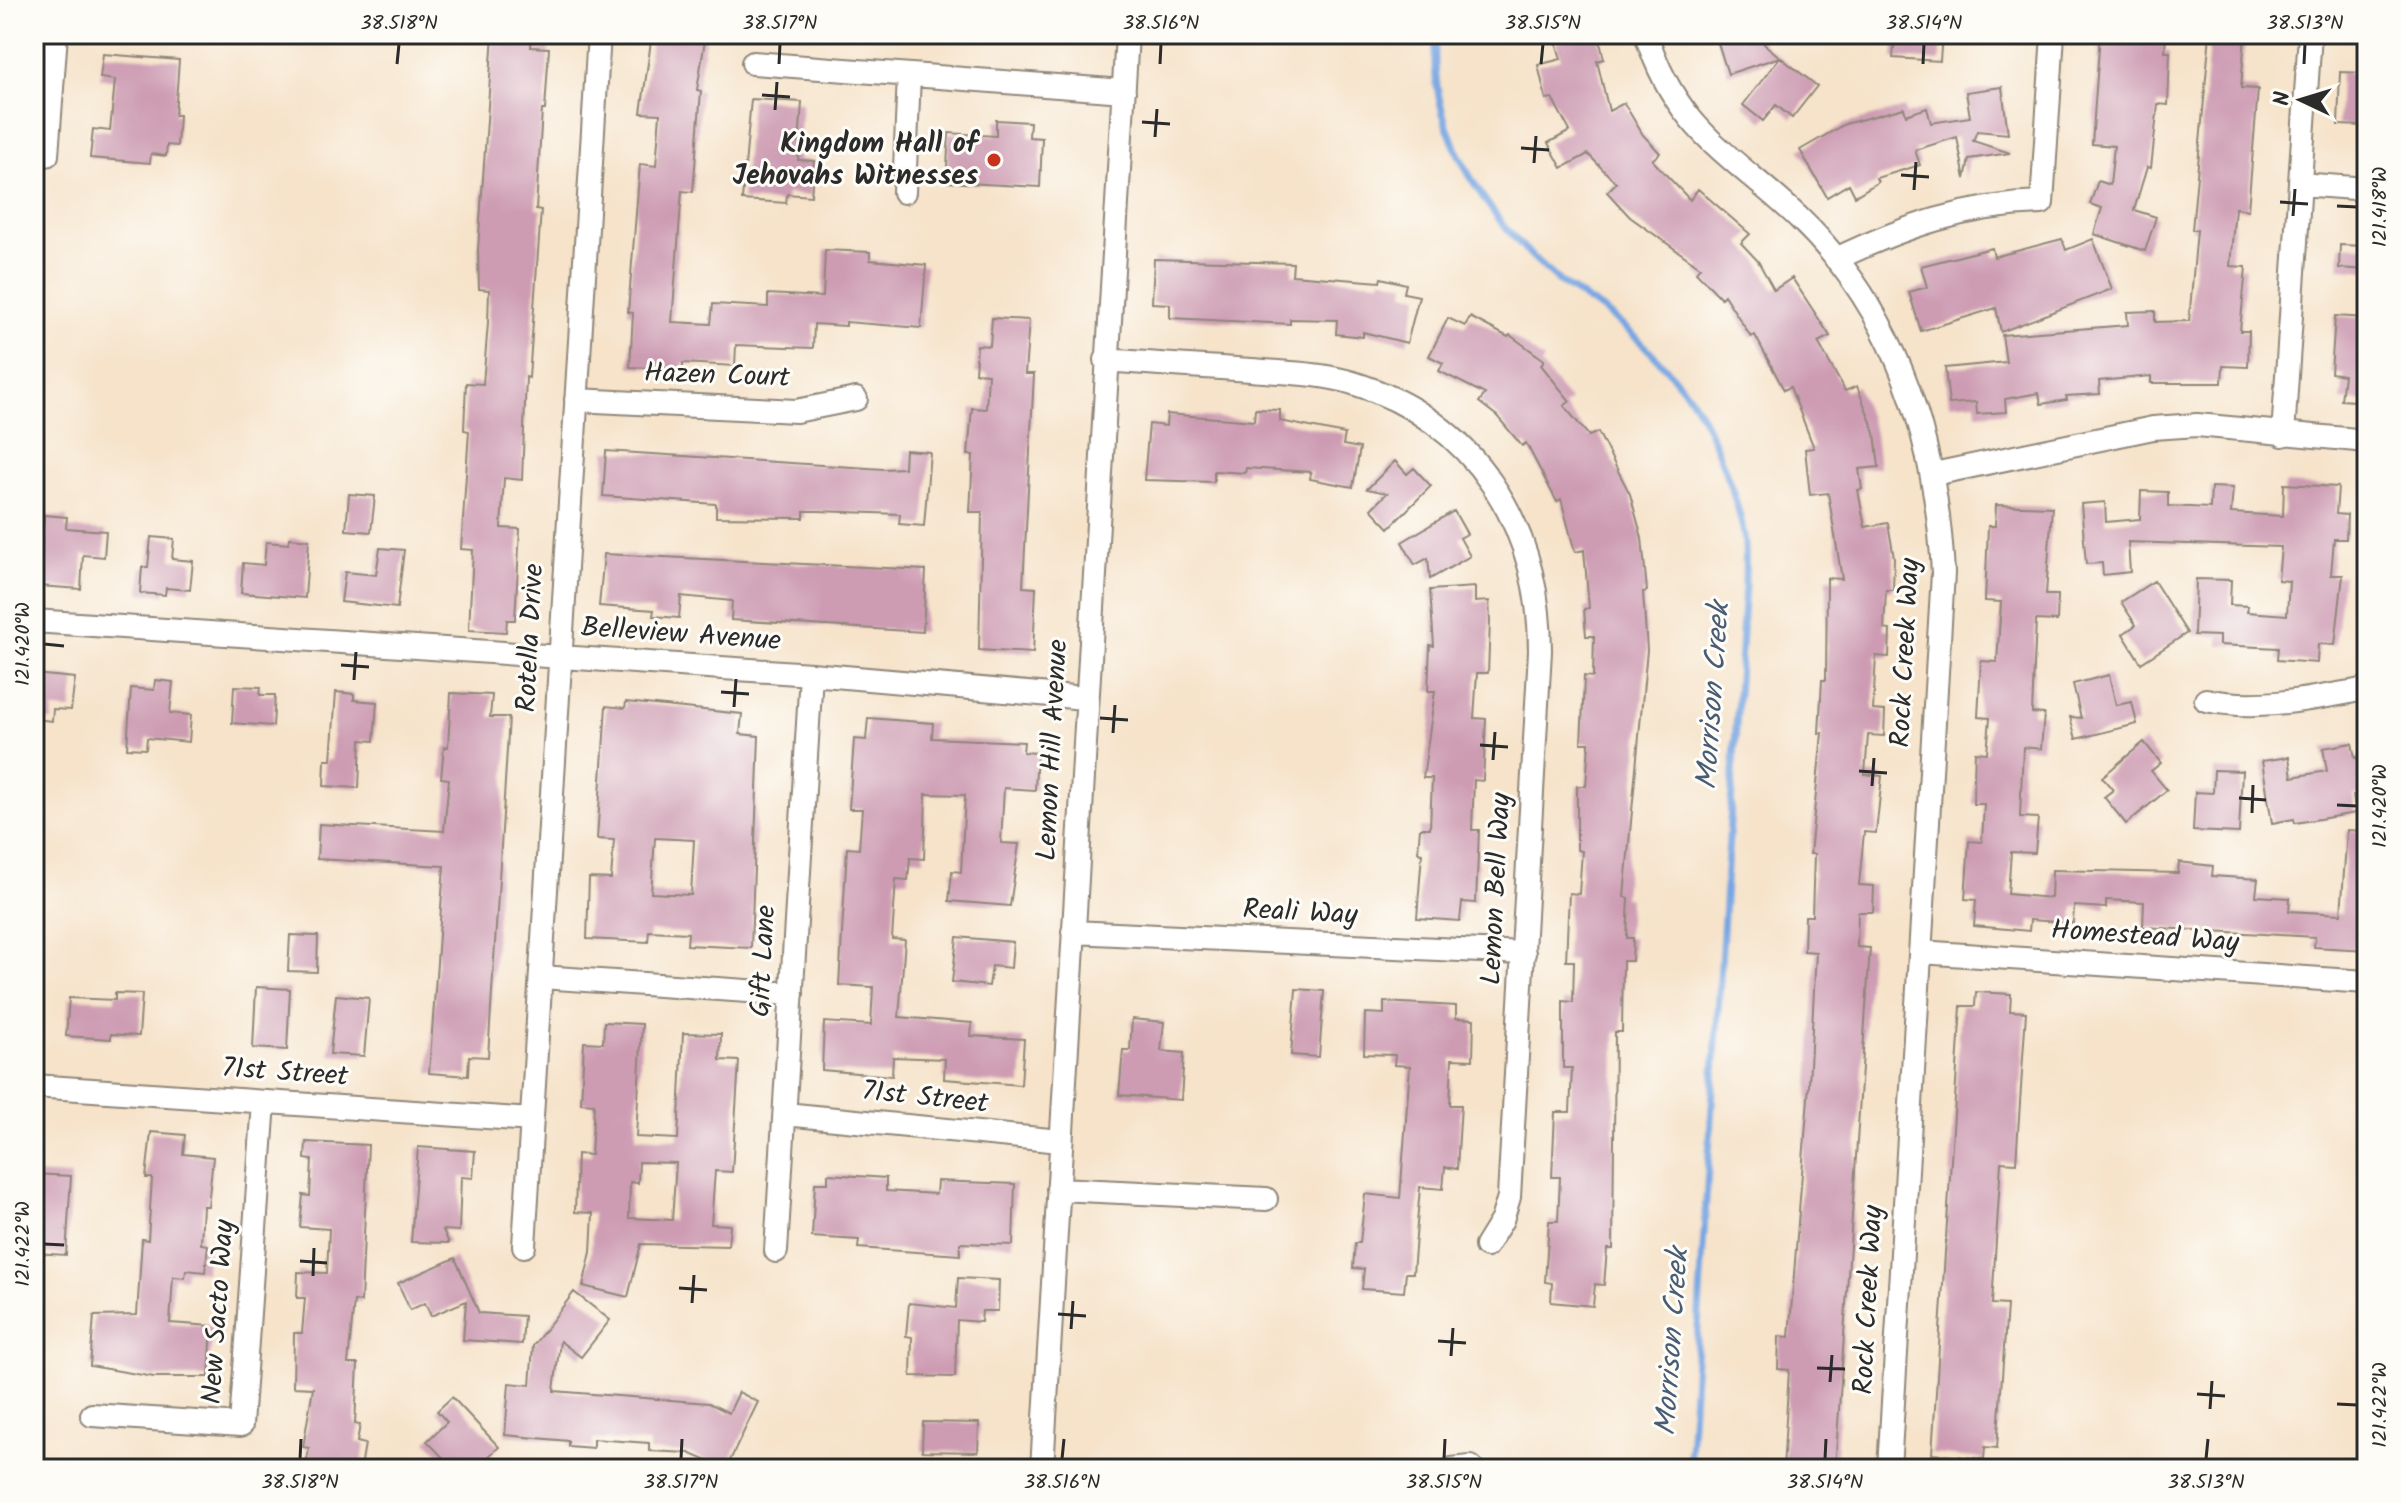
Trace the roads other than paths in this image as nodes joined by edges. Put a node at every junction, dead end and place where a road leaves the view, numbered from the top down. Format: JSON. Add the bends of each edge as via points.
{"nodes":[{"id":1,"x":56,"y":34,"type":"edge"},
{"id":2,"x":599,"y":34,"type":"edge"},
{"id":3,"x":1127,"y":34,"type":"edge"},
{"id":4,"x":1646,"y":34,"type":"edge"},
{"id":5,"x":2053,"y":34,"type":"edge"},
{"id":6,"x":2310,"y":34,"type":"edge"},
{"id":7,"x":753,"y":63,"type":"dead end"},
{"id":8,"x":909,"y":75,"type":"junction"},
{"id":9,"x":1124,"y":91,"type":"junction"},
{"id":10,"x":47,"y":155,"type":"dead end"},
{"id":11,"x":2300,"y":184,"type":"junction"},
{"id":12,"x":2367,"y":189,"type":"edge"},
{"id":13,"x":904,"y":192,"type":"dead end"},
{"id":14,"x":1836,"y":259,"type":"junction"},
{"id":15,"x":1106,"y":360,"type":"junction"},
{"id":16,"x":856,"y":399,"type":"dead end"},
{"id":17,"x":576,"y":400,"type":"junction"},
{"id":18,"x":2283,"y":435,"type":"junction"},
{"id":19,"x":2367,"y":441,"type":"edge"},
{"id":20,"x":1934,"y":474,"type":"junction"},
{"id":21,"x":34,"y":621,"type":"edge"},
{"id":22,"x":560,"y":657,"type":"junction"},
{"id":23,"x":811,"y":674,"type":"junction"},
{"id":24,"x":2367,"y":689,"type":"edge"},
{"id":25,"x":1085,"y":698,"type":"junction"},
{"id":26,"x":2206,"y":700,"type":"dead end"},
{"id":27,"x":1073,"y":932,"type":"junction"},
{"id":28,"x":1920,"y":952,"type":"junction"},
{"id":29,"x":1524,"y":953,"type":"junction"},
{"id":30,"x":541,"y":977,"type":"junction"},
{"id":31,"x":2367,"y":982,"type":"edge"},
{"id":32,"x":792,"y":994,"type":"junction"},
{"id":33,"x":34,"y":1086,"type":"edge"},
{"id":34,"x":264,"y":1102,"type":"junction"},
{"id":35,"x":785,"y":1114,"type":"junction"},
{"id":36,"x":532,"y":1120,"type":"junction"},
{"id":37,"x":1060,"y":1141,"type":"junction"},
{"id":38,"x":1058,"y":1189,"type":"junction"},
{"id":39,"x":1266,"y":1199,"type":"dead end"},
{"id":40,"x":524,"y":1246,"type":"dead end"},
{"id":41,"x":1486,"y":1246,"type":"dead end"},
{"id":42,"x":776,"y":1251,"type":"dead end"},
{"id":43,"x":92,"y":1415,"type":"dead end"},
{"id":44,"x":1042,"y":1469,"type":"edge"},
{"id":45,"x":1889,"y":1469,"type":"edge"}],
"edges":[{"from":1,"to":10,"type":"street"},
{"from":2,"to":17,"type":"street","name":"Rotella Drive"},
{"from":3,"to":9,"type":"street","name":"Lemon Hill Avenue"},
{"from":4,"to":14,"type":"street","name":"Rock Creek Way","via":[[1668,90],[1690,122],[1801,220]]},
{"from":5,"to":14,"type":"street","via":[[2042,203],[1980,208],[1927,220]]},
{"from":6,"to":11,"type":"street"},
{"from":7,"to":8,"type":"street"},
{"from":8,"to":9,"type":"street"},
{"from":8,"to":13,"type":"street"},
{"from":9,"to":15,"type":"street","name":"Lemon Hill Avenue"},
{"from":11,"to":12,"type":"street"},
{"from":11,"to":18,"type":"street"},
{"from":14,"to":20,"type":"street","name":"Rock Creek Way","via":[[1879,324],[1902,371]]},
{"from":15,"to":25,"type":"street","name":"Lemon Hill Avenue"},
{"from":15,"to":29,"type":"street","name":"Lemon Bell Way","via":[[1317,375],[1353,383],[1431,421],[1484,471],[1523,539],[1540,614]]},
{"from":16,"to":17,"type":"street","name":"Hazen Court","via":[[796,411]]},
{"from":17,"to":22,"type":"street","name":"Rotella Drive"},
{"from":18,"to":19,"type":"street"},
{"from":18,"to":20,"type":"street","via":[[2197,425],[2153,428]]},
{"from":20,"to":28,"type":"street","name":"Rock Creek Way","via":[[1943,573]]},
{"from":21,"to":22,"type":"street","name":"Belleview Avenue"},
{"from":22,"to":23,"type":"street","name":"Belleview Avenue"},
{"from":22,"to":30,"type":"street","name":"Rotella Drive"},
{"from":23,"to":25,"type":"street","name":"Belleview Avenue"},
{"from":23,"to":32,"type":"street","name":"Gift Lane"},
{"from":24,"to":26,"type":"street","via":[[2289,702]]},
{"from":25,"to":27,"type":"street","name":"Lemon Hill Avenue"},
{"from":27,"to":29,"type":"street","name":"Reali Way"},
{"from":27,"to":37,"type":"street","name":"Lemon Hill Avenue"},
{"from":28,"to":31,"type":"street","name":"Homestead Way"},
{"from":28,"to":45,"type":"street","name":"Rock Creek Way"},
{"from":29,"to":41,"type":"street","name":"Lemon Bell Way","via":[[1509,1197]]},
{"from":30,"to":32,"type":"street"},
{"from":30,"to":36,"type":"street","name":"Rotella Drive"},
{"from":32,"to":35,"type":"street","name":"Gift Lane"},
{"from":33,"to":34,"type":"street","name":"71st Street"},
{"from":34,"to":36,"type":"street","name":"71st Street"},
{"from":34,"to":43,"type":"street","name":"New Sacto Way","via":[[241,1425]]},
{"from":35,"to":37,"type":"street","name":"71st Street"},
{"from":35,"to":42,"type":"street","name":"Gift Lane"},
{"from":36,"to":40,"type":"street","name":"Rotella Drive"},
{"from":37,"to":38,"type":"street","name":"Lemon Hill Avenue"},
{"from":38,"to":39,"type":"street"},
{"from":38,"to":44,"type":"street","name":"Lemon Hill Avenue"}]}
